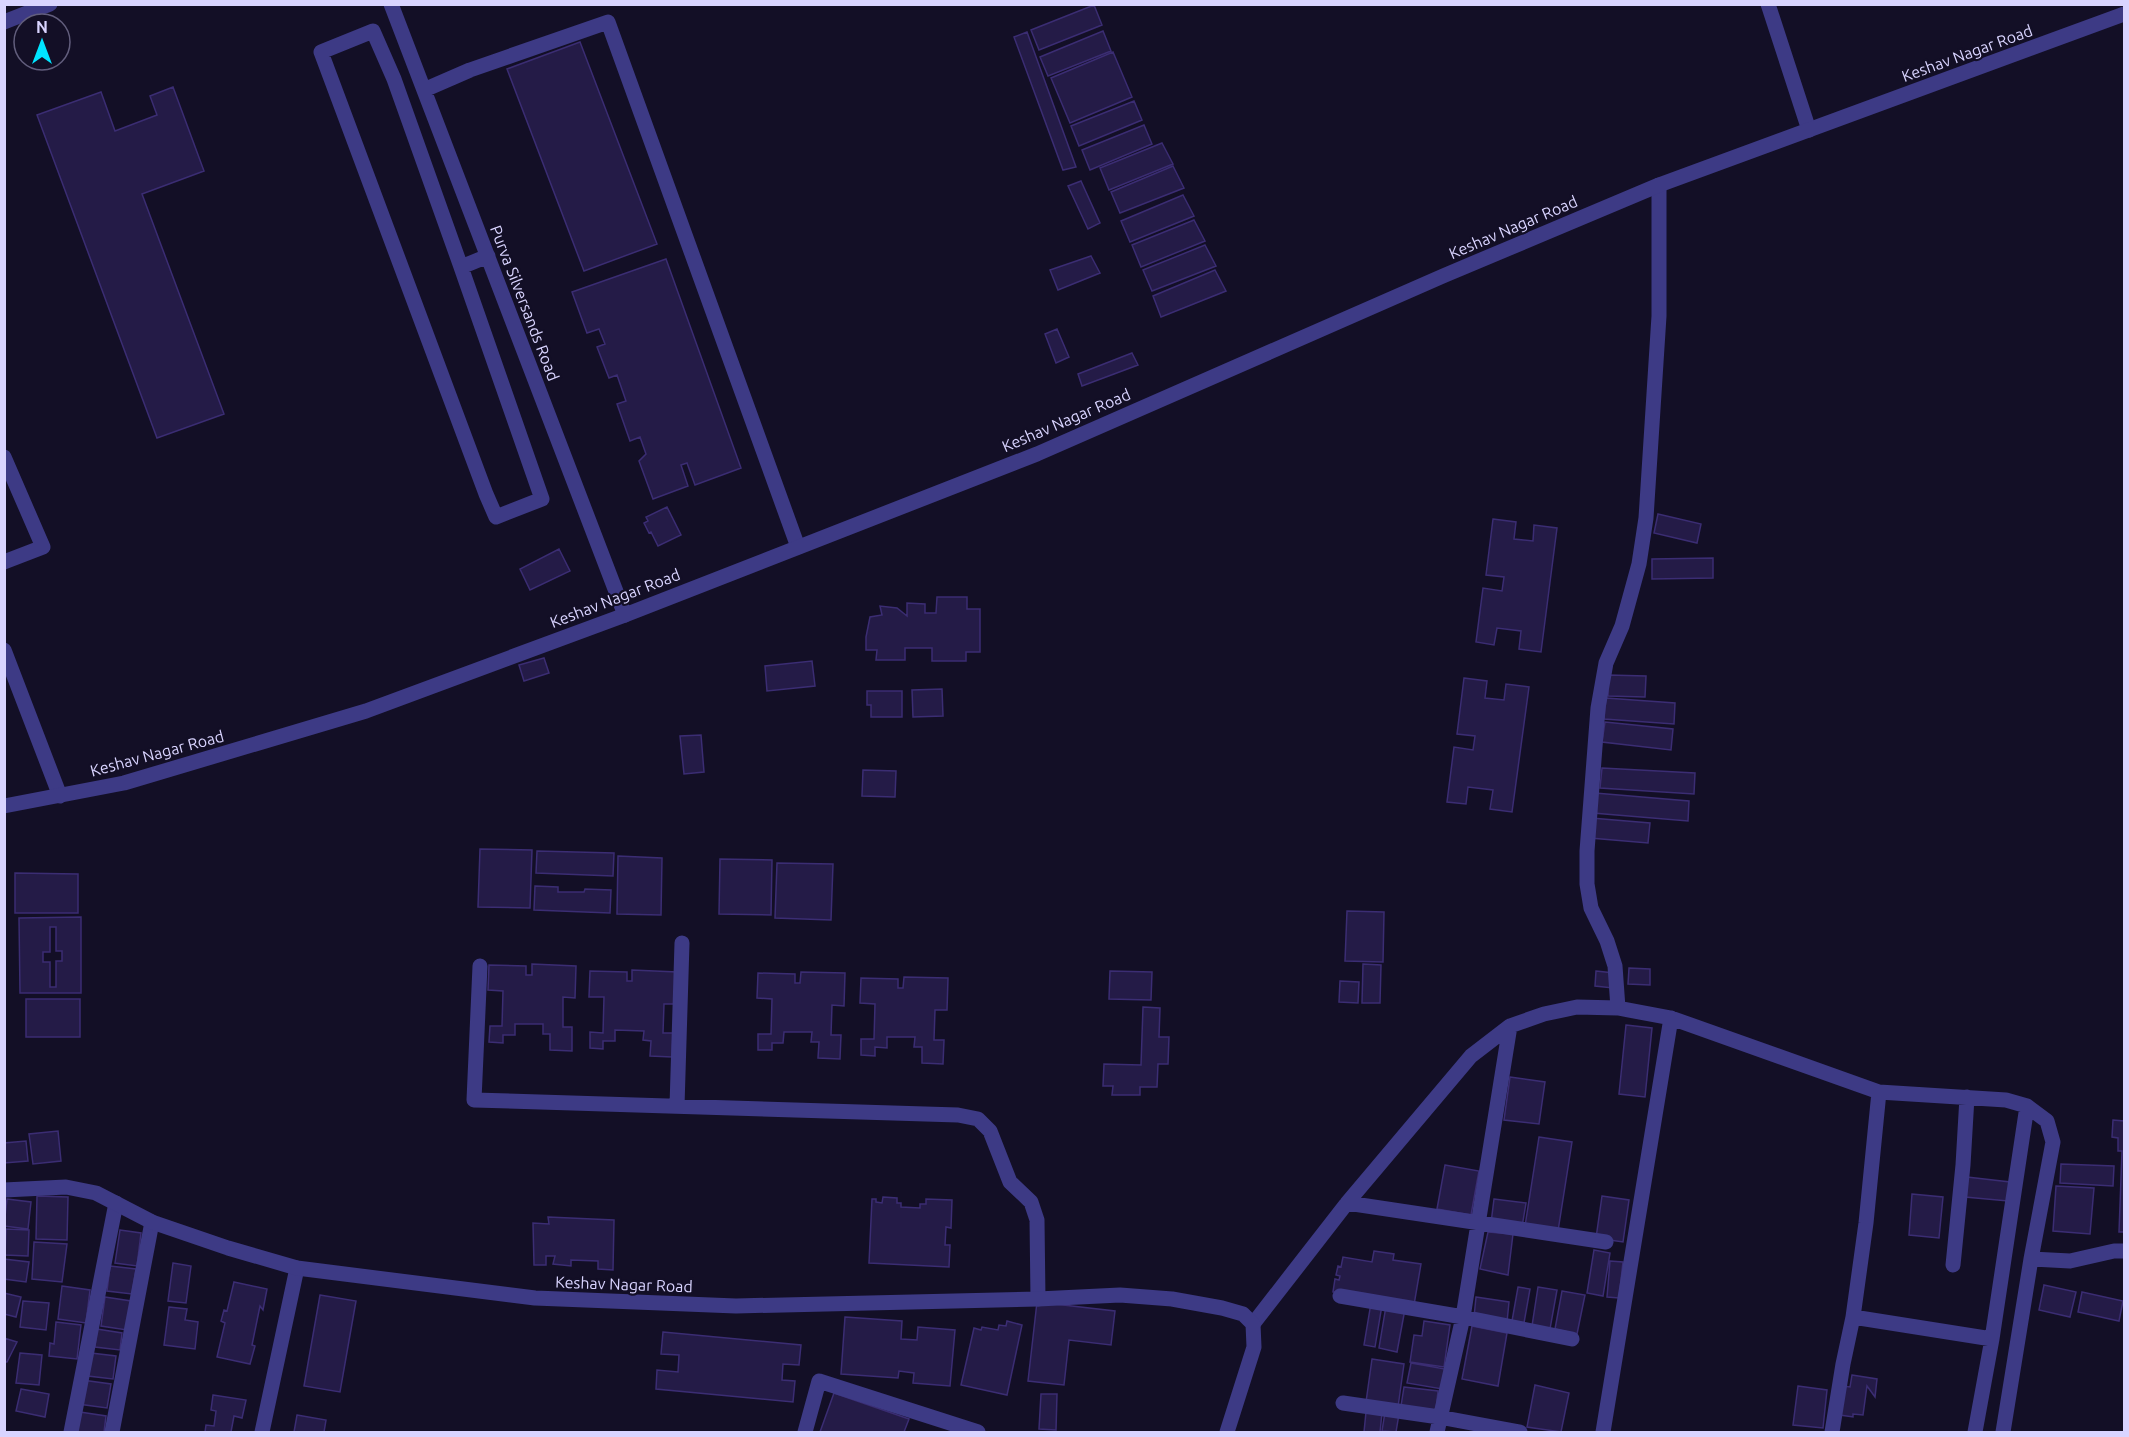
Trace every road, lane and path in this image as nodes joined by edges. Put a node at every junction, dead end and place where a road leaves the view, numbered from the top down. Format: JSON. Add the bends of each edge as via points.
{"nodes":[{"id":1,"x":50,"y":4,"type":"edge"},
{"id":2,"x":391,"y":4,"type":"edge"},
{"id":3,"x":1768,"y":4,"type":"edge"},
{"id":4,"x":2124,"y":14,"type":"edge"},
{"id":5,"x":4,"y":22,"type":"edge"},
{"id":6,"x":424,"y":90,"type":"junction"},
{"id":7,"x":1809,"y":130,"type":"junction"},
{"id":8,"x":1659,"y":185,"type":"junction"},
{"id":9,"x":488,"y":256,"type":"junction"},
{"id":10,"x":461,"y":267,"type":"junction"},
{"id":11,"x":4,"y":457,"type":"edge"},
{"id":12,"x":798,"y":547,"type":"junction"},
{"id":13,"x":4,"y":562,"type":"edge"},
{"id":14,"x":625,"y":615,"type":"junction"},
{"id":15,"x":4,"y":650,"type":"edge"},
{"id":16,"x":60,"y":796,"type":"junction"},
{"id":17,"x":4,"y":806,"type":"edge"},
{"id":18,"x":682,"y":943,"type":"dead end"},
{"id":19,"x":480,"y":966,"type":"dead end"},
{"id":20,"x":1618,"y":1008,"type":"junction"},
{"id":21,"x":1671,"y":1018,"type":"junction"},
{"id":22,"x":1510,"y":1026,"type":"junction"},
{"id":23,"x":1879,"y":1092,"type":"junction"},
{"id":24,"x":1967,"y":1097,"type":"junction"},
{"id":25,"x":677,"y":1106,"type":"junction"},
{"id":26,"x":2026,"y":1106,"type":"junction"},
{"id":27,"x":4,"y":1190,"type":"edge"},
{"id":28,"x":116,"y":1203,"type":"junction"},
{"id":29,"x":1347,"y":1203,"type":"junction"},
{"id":30,"x":152,"y":1222,"type":"junction"},
{"id":31,"x":1479,"y":1224,"type":"junction"},
{"id":32,"x":1606,"y":1242,"type":"dead end"},
{"id":33,"x":2124,"y":1251,"type":"edge"},
{"id":34,"x":2031,"y":1259,"type":"junction"},
{"id":35,"x":1953,"y":1265,"type":"dead end"},
{"id":36,"x":297,"y":1268,"type":"junction"},
{"id":37,"x":1340,"y":1296,"type":"dead end"},
{"id":38,"x":1038,"y":1299,"type":"junction"},
{"id":39,"x":1463,"y":1317,"type":"junction"},
{"id":40,"x":1853,"y":1317,"type":"junction"},
{"id":41,"x":1253,"y":1324,"type":"junction"},
{"id":42,"x":1572,"y":1339,"type":"dead end"},
{"id":43,"x":1992,"y":1339,"type":"junction"},
{"id":44,"x":1343,"y":1403,"type":"dead end"},
{"id":45,"x":1439,"y":1417,"type":"junction"},
{"id":46,"x":944,"y":1427,"type":"edge"},
{"id":47,"x":71,"y":1432,"type":"edge"},
{"id":48,"x":112,"y":1432,"type":"edge"},
{"id":49,"x":262,"y":1432,"type":"edge"},
{"id":50,"x":805,"y":1432,"type":"edge"},
{"id":51,"x":978,"y":1432,"type":"edge"},
{"id":52,"x":1227,"y":1432,"type":"edge"},
{"id":53,"x":1437,"y":1432,"type":"edge"},
{"id":54,"x":1520,"y":1432,"type":"edge"},
{"id":55,"x":1603,"y":1432,"type":"edge"},
{"id":56,"x":1832,"y":1432,"type":"edge"},
{"id":57,"x":1975,"y":1432,"type":"edge"},
{"id":58,"x":2003,"y":1432,"type":"edge"}],
"edges":[{"from":1,"to":5,"type":"street"},
{"from":2,"to":6,"type":"street","name":"Purva Silversands Road"},
{"from":3,"to":7,"type":"street"},
{"from":4,"to":7,"type":"street","name":"Keshav Nagar Road"},
{"from":6,"to":9,"type":"street","name":"Purva Silversands Road"},
{"from":6,"to":12,"type":"street","via":[[608,22]]},
{"from":7,"to":8,"type":"street","name":"Keshav Nagar Road"},
{"from":8,"to":12,"type":"street","name":"Keshav Nagar Road","via":[[1037,454]]},
{"from":8,"to":20,"type":"street","via":[[1659,316],[1646,518],[1639,564],[1604,674],[1587,851],[1591,908],[1615,966]]},
{"from":9,"to":10,"type":"street"},
{"from":9,"to":14,"type":"street","name":"Purva Silversands Road"},
{"from":10,"to":10,"type":"street","via":[[373,31],[321,52],[496,517],[542,499]]},
{"from":11,"to":13,"type":"street","via":[[43,548]]},
{"from":12,"to":14,"type":"street","name":"Keshav Nagar Road"},
{"from":14,"to":16,"type":"street","name":"Keshav Nagar Road","via":[[366,711],[124,783]]},
{"from":15,"to":16,"type":"street"},
{"from":16,"to":17,"type":"street","name":"Keshav Nagar Road"},
{"from":18,"to":25,"type":"street"},
{"from":19,"to":25,"type":"street","via":[[474,1100]]},
{"from":20,"to":21,"type":"street"},
{"from":20,"to":22,"type":"street","via":[[1577,1007]]},
{"from":21,"to":23,"type":"street"},
{"from":21,"to":55,"type":"street"},
{"from":22,"to":29,"type":"street","via":[[1471,1056]]},
{"from":22,"to":31,"type":"street"},
{"from":23,"to":24,"type":"street"},
{"from":23,"to":40,"type":"street"},
{"from":24,"to":26,"type":"street"},
{"from":24,"to":35,"type":"street"},
{"from":25,"to":38,"type":"street","via":[[958,1114],[978,1119],[990,1131],[1010,1182],[1031,1203],[1037,1220]]},
{"from":26,"to":34,"type":"street","via":[[2047,1121],[2053,1142]]},
{"from":26,"to":43,"type":"street"},
{"from":27,"to":28,"type":"street","name":"Keshav Nagar Road","via":[[66,1187],[96,1192]]},
{"from":28,"to":30,"type":"street","name":"Keshav Nagar Road"},
{"from":28,"to":47,"type":"street"},
{"from":29,"to":31,"type":"street"},
{"from":29,"to":41,"type":"street"},
{"from":30,"to":36,"type":"street","name":"Keshav Nagar Road"},
{"from":30,"to":48,"type":"street"},
{"from":31,"to":32,"type":"street"},
{"from":31,"to":39,"type":"street"},
{"from":33,"to":34,"type":"street","via":[[2070,1261]]},
{"from":34,"to":58,"type":"street"},
{"from":36,"to":38,"type":"street","name":"Keshav Nagar Road","via":[[535,1298],[736,1306]]},
{"from":36,"to":49,"type":"street"},
{"from":37,"to":39,"type":"street"},
{"from":38,"to":41,"type":"street","name":"Keshav Nagar Road","via":[[1120,1295],[1172,1299],[1243,1314]]},
{"from":39,"to":42,"type":"street"},
{"from":39,"to":45,"type":"street"},
{"from":40,"to":43,"type":"street"},
{"from":40,"to":56,"type":"street"},
{"from":41,"to":52,"type":"street","via":[[1254,1347]]},
{"from":43,"to":57,"type":"street"},
{"from":44,"to":45,"type":"street"},
{"from":45,"to":53,"type":"street"},
{"from":45,"to":54,"type":"street"},
{"from":46,"to":50,"type":"street","via":[[819,1381]]},
{"from":46,"to":51,"type":"street"}]}
